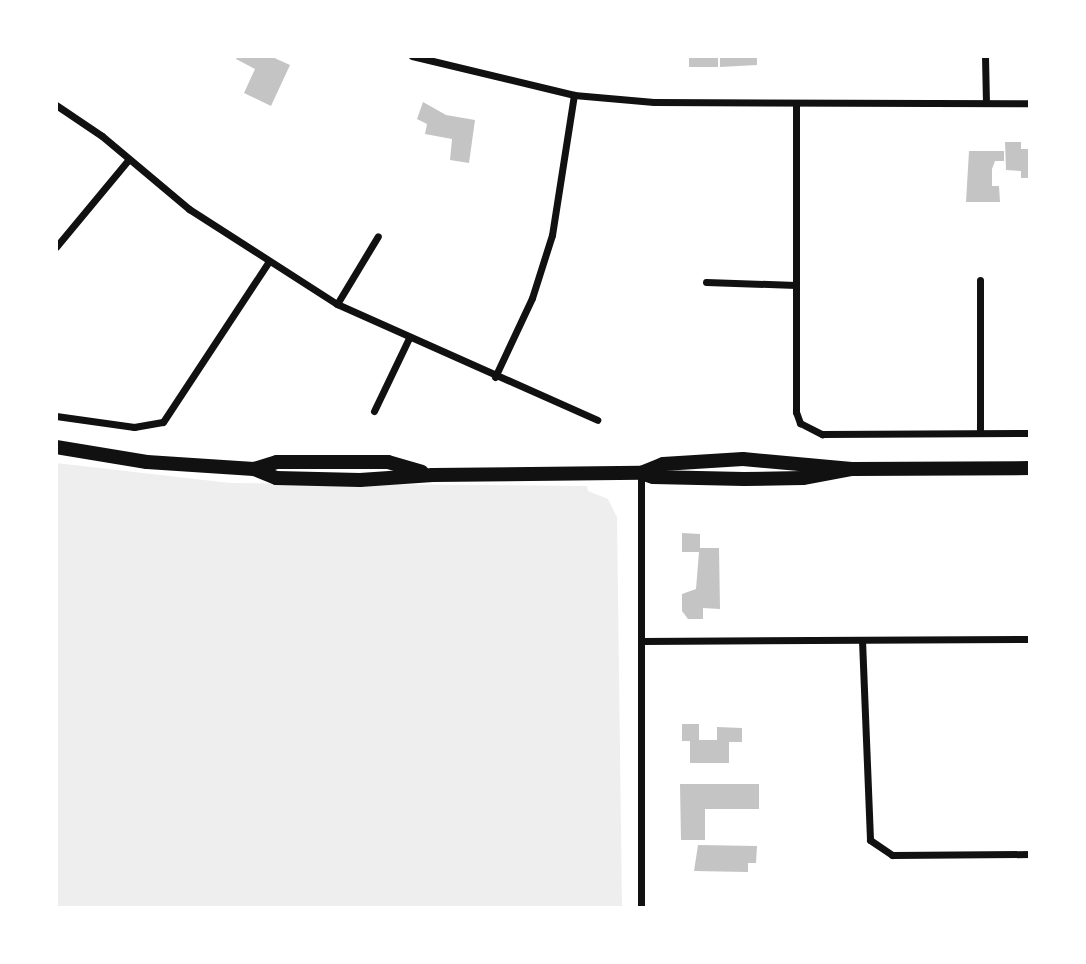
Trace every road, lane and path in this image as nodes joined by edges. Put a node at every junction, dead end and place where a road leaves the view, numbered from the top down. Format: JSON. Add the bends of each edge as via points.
{"nodes":[{"id":1,"x":412,"y":56,"type":"edge"},
{"id":2,"x":985,"y":56,"type":"edge"},
{"id":3,"x":574,"y":95,"type":"junction"},
{"id":4,"x":986,"y":103,"type":"junction"},
{"id":5,"x":1030,"y":103,"type":"edge"},
{"id":6,"x":796,"y":104,"type":"junction"},
{"id":7,"x":56,"y":105,"type":"edge"},
{"id":8,"x":129,"y":159,"type":"junction"},
{"id":9,"x":378,"y":236,"type":"dead end"},
{"id":10,"x":56,"y":247,"type":"edge"},
{"id":11,"x":268,"y":263,"type":"junction"},
{"id":12,"x":980,"y":280,"type":"dead end"},
{"id":13,"x":706,"y":282,"type":"dead end"},
{"id":14,"x":796,"y":285,"type":"junction"},
{"id":15,"x":337,"y":304,"type":"junction"},
{"id":16,"x":409,"y":338,"type":"junction"},
{"id":17,"x":495,"y":377,"type":"junction"},
{"id":18,"x":374,"y":411,"type":"dead end"},
{"id":19,"x":56,"y":416,"type":"edge"},
{"id":20,"x":597,"y":420,"type":"dead end"},
{"id":21,"x":980,"y":433,"type":"junction"},
{"id":22,"x":1030,"y":433,"type":"edge"},
{"id":23,"x":56,"y":447,"type":"edge"},
{"id":24,"x":1030,"y":468,"type":"edge"},
{"id":25,"x":641,"y":473,"type":"junction"},
{"id":26,"x":862,"y":639,"type":"junction"},
{"id":27,"x":1030,"y":639,"type":"edge"},
{"id":28,"x":642,"y":642,"type":"junction"},
{"id":29,"x":1030,"y":854,"type":"edge"},
{"id":30,"x":641,"y":908,"type":"edge"}],
"edges":[{"from":1,"to":3,"type":"street"},
{"from":2,"to":4,"type":"street"},
{"from":3,"to":6,"type":"street","via":[[687,104]]},
{"from":3,"to":17,"type":"street","via":[[549,246]]},
{"from":4,"to":5,"type":"street"},
{"from":4,"to":6,"type":"street"},
{"from":6,"to":14,"type":"street"},
{"from":7,"to":8,"type":"street"},
{"from":8,"to":10,"type":"street"},
{"from":8,"to":11,"type":"street","via":[[189,209]]},
{"from":9,"to":15,"type":"street"},
{"from":11,"to":15,"type":"street"},
{"from":11,"to":19,"type":"street","via":[[163,422],[134,428]]},
{"from":12,"to":21,"type":"street"},
{"from":13,"to":14,"type":"street"},
{"from":14,"to":21,"type":"street","via":[[796,412],[804,427],[822,433]]},
{"from":15,"to":16,"type":"street"},
{"from":16,"to":17,"type":"street"},
{"from":16,"to":18,"type":"street"},
{"from":17,"to":20,"type":"street"},
{"from":21,"to":22,"type":"street"},
{"from":23,"to":25,"type":"main road","via":[[147,462],[254,469],[276,478]]},
{"from":24,"to":25,"type":"main road","via":[[852,469],[743,459],[663,464]]},
{"from":25,"to":28,"type":"street"},
{"from":26,"to":27,"type":"street"},
{"from":26,"to":28,"type":"street"},
{"from":26,"to":29,"type":"street","via":[[870,840],[892,855]]},
{"from":28,"to":30,"type":"street"}]}
